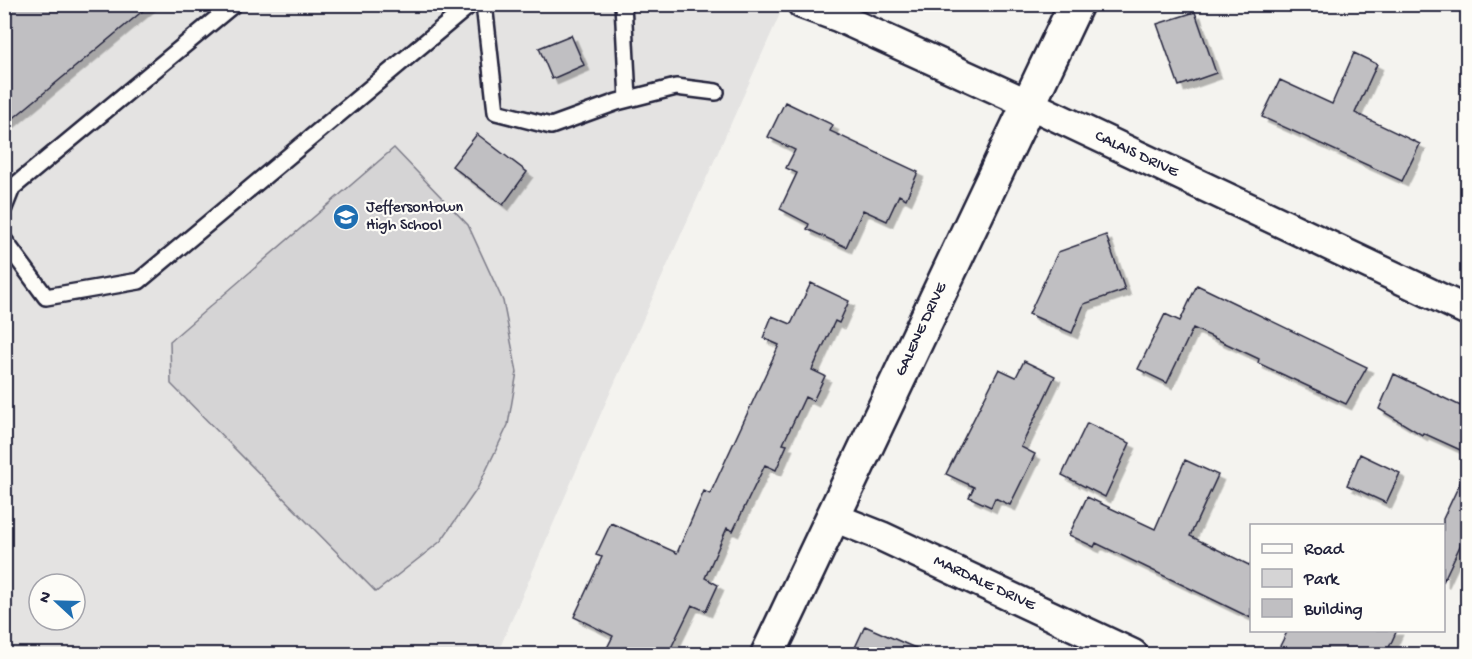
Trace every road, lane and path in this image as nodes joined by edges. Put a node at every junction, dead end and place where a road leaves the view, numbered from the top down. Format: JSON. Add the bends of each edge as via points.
{"nodes":[{"id":1,"x":234,"y":4,"type":"edge"},
{"id":2,"x":471,"y":4,"type":"edge"},
{"id":3,"x":484,"y":4,"type":"edge"},
{"id":4,"x":623,"y":4,"type":"edge"},
{"id":5,"x":802,"y":4,"type":"edge"},
{"id":6,"x":1076,"y":4,"type":"edge"},
{"id":7,"x":716,"y":92,"type":"dead end"},
{"id":8,"x":628,"y":99,"type":"junction"},
{"id":9,"x":1029,"y":104,"type":"junction"},
{"id":10,"x":4,"y":208,"type":"edge"},
{"id":11,"x":4,"y":240,"type":"edge"},
{"id":12,"x":1467,"y":311,"type":"edge"},
{"id":13,"x":833,"y":517,"type":"junction"},
{"id":14,"x":768,"y":654,"type":"edge"},
{"id":15,"x":1133,"y":654,"type":"edge"}],
"edges":[{"from":1,"to":10,"type":"lane","via":[[12,188]]},
{"from":2,"to":11,"type":"lane","via":[[139,281],[46,297]]},
{"from":3,"to":8,"type":"lane","via":[[496,112],[552,126]]},
{"from":4,"to":8,"type":"lane"},
{"from":5,"to":9,"type":"street","name":"CALAIS DRIVE"},
{"from":6,"to":9,"type":"street","name":"GALENE DRIVE"},
{"from":7,"to":8,"type":"lane","via":[[676,87]]},
{"from":9,"to":12,"type":"street","name":"CALAIS DRIVE"},
{"from":9,"to":13,"type":"street","name":"GALENE DRIVE"},
{"from":13,"to":14,"type":"street","name":"GALENE DRIVE"},
{"from":13,"to":15,"type":"street","name":"MARDALE DRIVE"}]}
